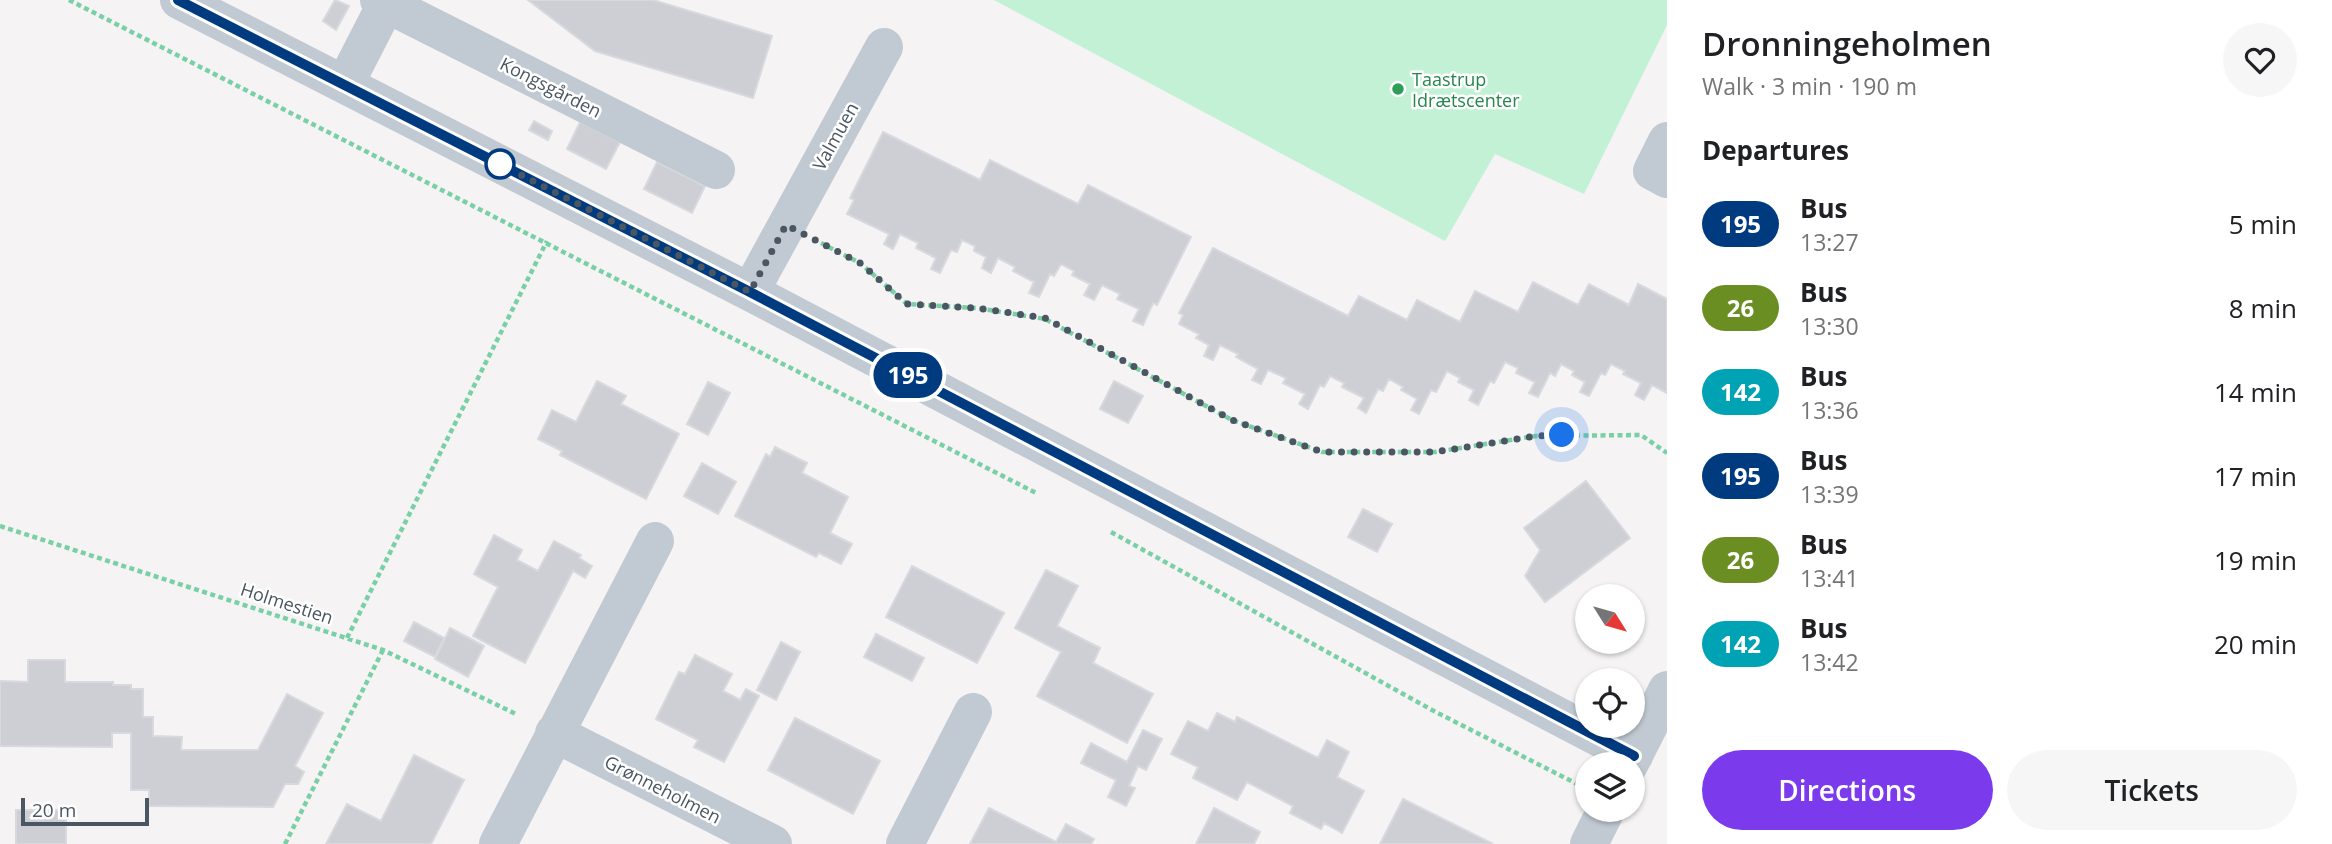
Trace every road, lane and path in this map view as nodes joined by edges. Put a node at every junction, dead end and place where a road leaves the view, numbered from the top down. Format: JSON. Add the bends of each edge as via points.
{"nodes":[{"id":1,"x":69,"y":0,"type":"edge"},
{"id":2,"x":178,"y":0,"type":"edge"},
{"id":3,"x":383,"y":2,"type":"edge"},
{"id":4,"x":884,"y":47,"type":"dead end"},
{"id":5,"x":345,"y":84,"type":"junction"},
{"id":6,"x":1667,"y":141,"type":"edge"},
{"id":7,"x":716,"y":170,"type":"dead end"},
{"id":8,"x":1667,"y":179,"type":"edge"},
{"id":9,"x":568,"y":199,"type":"junction"},
{"id":10,"x":786,"y":225,"type":"junction"},
{"id":11,"x":546,"y":242,"type":"junction"},
{"id":12,"x":750,"y":292,"type":"junction"},
{"id":13,"x":1667,"y":453,"type":"edge"},
{"id":14,"x":1044,"y":497,"type":"dead end"},
{"id":15,"x":0,"y":526,"type":"edge"},
{"id":16,"x":1105,"y":529,"type":"dead end"},
{"id":17,"x":656,"y":541,"type":"dead end"},
{"id":18,"x":347,"y":638,"type":"junction"},
{"id":19,"x":383,"y":650,"type":"junction"},
{"id":20,"x":1667,"y":690,"type":"edge"},
{"id":21,"x":973,"y":712,"type":"dead end"},
{"id":22,"x":554,"y":733,"type":"junction"},
{"id":23,"x":1614,"y":752,"type":"edge"},
{"id":24,"x":1636,"y":752,"type":"edge"},
{"id":25,"x":1575,"y":783,"type":"edge"},
{"id":26,"x":1600,"y":822,"type":"edge"},
{"id":27,"x":285,"y":844,"type":"edge"},
{"id":28,"x":498,"y":844,"type":"edge"},
{"id":29,"x":773,"y":844,"type":"edge"},
{"id":30,"x":905,"y":844,"type":"edge"},
{"id":31,"x":1588,"y":844,"type":"edge"}],
"edges":[{"from":1,"to":11,"type":"path"},
{"from":2,"to":5,"type":"street"},
{"from":3,"to":5,"type":"street","name":"Kongsgården"},
{"from":3,"to":7,"type":"street","name":"Kongsgården"},
{"from":4,"to":10,"type":"street","name":"Valmuen"},
{"from":5,"to":9,"type":"street"},
{"from":6,"to":8,"type":"street","via":[[1652,171]]},
{"from":9,"to":11,"type":"path"},
{"from":9,"to":12,"type":"street"},
{"from":10,"to":12,"type":"street","name":"Valmuen"},
{"from":10,"to":13,"type":"path","via":[[860,263],[907,304],[1045,318],[1232,420],[1322,452],[1435,452],[1536,436],[1641,435]]},
{"from":11,"to":14,"type":"path"},
{"from":11,"to":18,"type":"path"},
{"from":12,"to":23,"type":"street"},
{"from":15,"to":18,"type":"path","name":"Holmestien"},
{"from":16,"to":25,"type":"path","via":[[1432,710]]},
{"from":17,"to":22,"type":"street"},
{"from":18,"to":19,"type":"path","name":"Holmestien"},
{"from":19,"to":22,"type":"path","name":"Holmestien"},
{"from":19,"to":27,"type":"path"},
{"from":20,"to":24,"type":"street"},
{"from":21,"to":30,"type":"street"},
{"from":22,"to":28,"type":"street"},
{"from":22,"to":29,"type":"street","name":"Grønneholmen"},
{"from":26,"to":31,"type":"street"}]}
